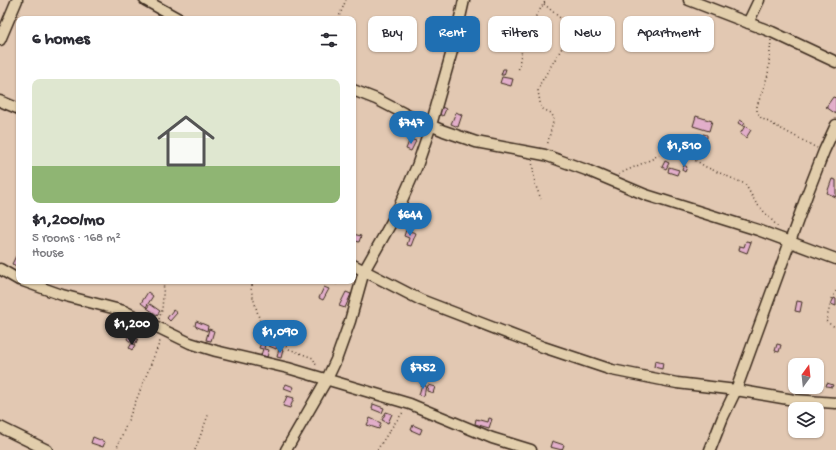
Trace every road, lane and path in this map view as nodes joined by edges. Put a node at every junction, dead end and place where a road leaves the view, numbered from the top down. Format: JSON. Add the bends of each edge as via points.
{"nodes":[{"id":1,"x":17,"y":0,"type":"edge"},
{"id":2,"x":145,"y":0,"type":"edge"},
{"id":3,"x":346,"y":0,"type":"edge"},
{"id":4,"x":464,"y":0,"type":"edge"},
{"id":5,"x":546,"y":0,"type":"edge"},
{"id":6,"x":689,"y":0,"type":"edge"},
{"id":7,"x":759,"y":0,"type":"edge"},
{"id":8,"x":544,"y":4,"type":"junction"},
{"id":9,"x":174,"y":16,"type":"edge"},
{"id":10,"x":339,"y":16,"type":"edge"},
{"id":11,"x":748,"y":23,"type":"junction"},
{"id":12,"x":772,"y":32,"type":"junction"},
{"id":13,"x":0,"y":40,"type":"edge"},
{"id":14,"x":836,"y":62,"type":"edge"},
{"id":15,"x":518,"y":73,"type":"dead end"},
{"id":16,"x":356,"y":91,"type":"edge"},
{"id":17,"x":0,"y":100,"type":"edge"},
{"id":18,"x":16,"y":108,"type":"edge"},
{"id":19,"x":431,"y":125,"type":"junction"},
{"id":20,"x":836,"y":125,"type":"edge"},
{"id":21,"x":824,"y":151,"type":"junction"},
{"id":22,"x":530,"y":152,"type":"junction"},
{"id":23,"x":545,"y":155,"type":"junction"},
{"id":24,"x":610,"y":178,"type":"junction"},
{"id":25,"x":541,"y":198,"type":"dead end"},
{"id":26,"x":790,"y":239,"type":"junction"},
{"id":27,"x":836,"y":260,"type":"edge"},
{"id":28,"x":356,"y":267,"type":"edge"},
{"id":29,"x":0,"y":269,"type":"edge"},
{"id":30,"x":364,"y":271,"type":"junction"},
{"id":31,"x":16,"y":278,"type":"edge"},
{"id":32,"x":31,"y":284,"type":"edge"},
{"id":33,"x":164,"y":284,"type":"edge"},
{"id":34,"x":252,"y":284,"type":"edge"},
{"id":35,"x":836,"y":291,"type":"edge"},
{"id":36,"x":836,"y":327,"type":"edge"},
{"id":37,"x":160,"y":328,"type":"junction"},
{"id":38,"x":323,"y":378,"type":"junction"},
{"id":39,"x":736,"y":390,"type":"junction"},
{"id":40,"x":836,"y":403,"type":"edge"},
{"id":41,"x":410,"y":404,"type":"junction"},
{"id":42,"x":209,"y":413,"type":"dead end"},
{"id":43,"x":0,"y":427,"type":"edge"},
{"id":44,"x":47,"y":450,"type":"edge"},
{"id":45,"x":116,"y":450,"type":"edge"},
{"id":46,"x":195,"y":450,"type":"edge"},
{"id":47,"x":286,"y":450,"type":"edge"},
{"id":48,"x":377,"y":450,"type":"edge"},
{"id":49,"x":531,"y":450,"type":"edge"},
{"id":50,"x":710,"y":450,"type":"edge"}],
"edges":[{"from":1,"to":13,"type":"street"},
{"from":2,"to":9,"type":"street"},
{"from":3,"to":10,"type":"path"},
{"from":4,"to":19,"type":"street"},
{"from":5,"to":8,"type":"path"},
{"from":6,"to":11,"type":"street"},
{"from":7,"to":11,"type":"street"},
{"from":8,"to":15,"type":"path","via":[[526,32]]},
{"from":8,"to":23,"type":"path","via":[[567,24],[565,43],[538,91],[541,108],[551,113],[554,118]]},
{"from":11,"to":12,"type":"street"},
{"from":12,"to":14,"type":"street"},
{"from":12,"to":21,"type":"path","via":[[768,74],[757,106],[758,115]]},
{"from":16,"to":19,"type":"street"},
{"from":17,"to":18,"type":"street"},
{"from":19,"to":22,"type":"street","via":[[476,142]]},
{"from":19,"to":30,"type":"street","via":[[402,202]]},
{"from":20,"to":21,"type":"street"},
{"from":21,"to":26,"type":"street"},
{"from":22,"to":23,"type":"street"},
{"from":22,"to":25,"type":"path","via":[[535,184]]},
{"from":23,"to":24,"type":"street"},
{"from":24,"to":26,"type":"street","via":[[646,195]]},
{"from":24,"to":26,"type":"path","via":[[663,152],[677,152],[745,184],[756,203]]},
{"from":26,"to":27,"type":"street"},
{"from":26,"to":39,"type":"street"},
{"from":28,"to":30,"type":"street"},
{"from":29,"to":31,"type":"street"},
{"from":30,"to":38,"type":"street","via":[[336,360]]},
{"from":30,"to":39,"type":"street","via":[[421,300],[612,370],[677,383]]},
{"from":32,"to":37,"type":"street","via":[[124,311]]},
{"from":33,"to":37,"type":"path"},
{"from":34,"to":38,"type":"path","via":[[251,290],[263,332],[282,342],[289,349],[313,358]]},
{"from":35,"to":36,"type":"path","via":[[826,321]]},
{"from":37,"to":38,"type":"street","via":[[190,343],[216,351]]},
{"from":37,"to":45,"type":"path"},
{"from":38,"to":41,"type":"street"},
{"from":38,"to":47,"type":"street"},
{"from":39,"to":40,"type":"street","via":[[794,400]]},
{"from":39,"to":50,"type":"street"},
{"from":41,"to":48,"type":"path"},
{"from":41,"to":49,"type":"street","via":[[492,438]]},
{"from":42,"to":46,"type":"path"},
{"from":43,"to":44,"type":"street"}]}
